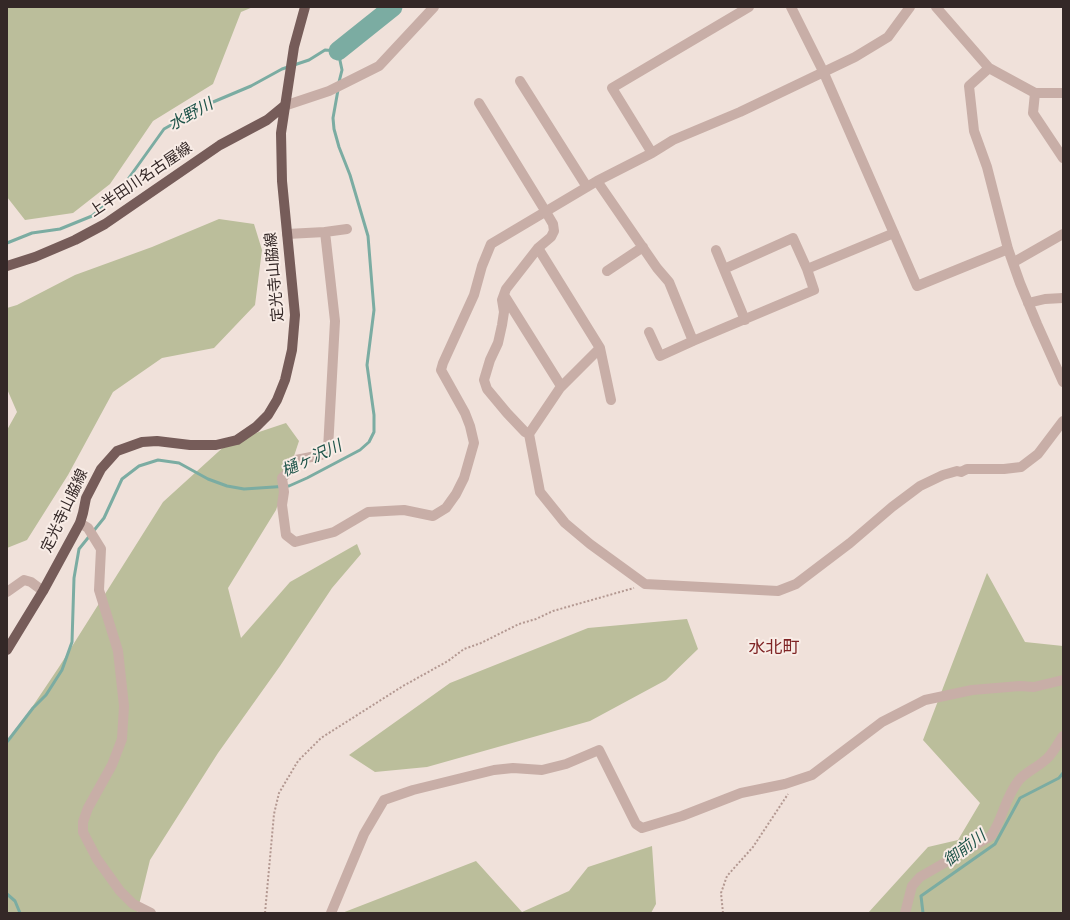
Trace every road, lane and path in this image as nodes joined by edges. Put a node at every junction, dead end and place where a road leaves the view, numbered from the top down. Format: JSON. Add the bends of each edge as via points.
{"nodes":[{"id":1,"x":305,"y":7,"type":"edge"},
{"id":2,"x":434,"y":7,"type":"edge"},
{"id":3,"x":749,"y":7,"type":"edge"},
{"id":4,"x":791,"y":7,"type":"edge"},
{"id":5,"x":910,"y":7,"type":"edge"},
{"id":6,"x":936,"y":7,"type":"edge"},
{"id":7,"x":989,"y":68,"type":"junction"},
{"id":8,"x":823,"y":71,"type":"junction"},
{"id":9,"x":520,"y":82,"type":"dead end"},
{"id":10,"x":1035,"y":93,"type":"junction"},
{"id":11,"x":1063,"y":93,"type":"edge"},
{"id":12,"x":479,"y":103,"type":"dead end"},
{"id":13,"x":284,"y":106,"type":"junction"},
{"id":14,"x":652,"y":153,"type":"junction"},
{"id":15,"x":1063,"y":158,"type":"edge"},
{"id":16,"x":597,"y":181,"type":"junction"},
{"id":17,"x":588,"y":187,"type":"junction"},
{"id":18,"x":546,"y":212,"type":"junction"},
{"id":19,"x":347,"y":228,"type":"dead end"},
{"id":20,"x":324,"y":232,"type":"junction"},
{"id":21,"x":894,"y":233,"type":"junction"},
{"id":22,"x":287,"y":234,"type":"junction"},
{"id":23,"x":1063,"y":234,"type":"edge"},
{"id":24,"x":643,"y":247,"type":"junction"},
{"id":25,"x":538,"y":248,"type":"junction"},
{"id":26,"x":1008,"y":249,"type":"junction"},
{"id":27,"x":716,"y":250,"type":"dead end"},
{"id":28,"x":1014,"y":262,"type":"junction"},
{"id":29,"x":7,"y":266,"type":"edge"},
{"id":30,"x":808,"y":269,"type":"junction"},
{"id":31,"x":607,"y":270,"type":"dead end"},
{"id":32,"x":724,"y":270,"type":"junction"},
{"id":33,"x":504,"y":295,"type":"junction"},
{"id":34,"x":1063,"y":298,"type":"edge"},
{"id":35,"x":1028,"y":303,"type":"junction"},
{"id":36,"x":745,"y":320,"type":"junction"},
{"id":37,"x":649,"y":332,"type":"dead end"},
{"id":38,"x":693,"y":341,"type":"junction"},
{"id":39,"x":600,"y":348,"type":"junction"},
{"id":40,"x":1063,"y":382,"type":"edge"},
{"id":41,"x":561,"y":386,"type":"junction"},
{"id":42,"x":611,"y":400,"type":"dead end"},
{"id":43,"x":1063,"y":421,"type":"edge"},
{"id":44,"x":529,"y":434,"type":"junction"},
{"id":45,"x":84,"y":525,"type":"junction"},
{"id":46,"x":645,"y":584,"type":"junction"},
{"id":47,"x":43,"y":591,"type":"junction"},
{"id":48,"x":7,"y":592,"type":"edge"},
{"id":49,"x":7,"y":650,"type":"edge"},
{"id":50,"x":1063,"y":680,"type":"edge"},
{"id":51,"x":1063,"y":736,"type":"edge"},
{"id":52,"x":797,"y":781,"type":"junction"},
{"id":53,"x":151,"y":913,"type":"edge"},
{"id":54,"x":265,"y":913,"type":"edge"},
{"id":55,"x":331,"y":913,"type":"edge"},
{"id":56,"x":723,"y":913,"type":"edge"},
{"id":57,"x":905,"y":913,"type":"edge"}],
"edges":[{"from":1,"to":13,"type":"main road","name":"定光寺山脇線","via":[[294,47]]},
{"from":2,"to":13,"type":"street","via":[[379,66],[329,91]]},
{"from":3,"to":14,"type":"street","via":[[612,88]]},
{"from":4,"to":8,"type":"street"},
{"from":5,"to":8,"type":"street","via":[[888,37],[855,57]]},
{"from":6,"to":7,"type":"street"},
{"from":7,"to":10,"type":"street"},
{"from":7,"to":26,"type":"street","via":[[969,86],[974,132],[987,167]]},
{"from":8,"to":14,"type":"street","via":[[740,112],[673,140]]},
{"from":8,"to":21,"type":"street"},
{"from":9,"to":17,"type":"street"},
{"from":10,"to":11,"type":"street"},
{"from":10,"to":15,"type":"street","via":[[1033,113]]},
{"from":12,"to":18,"type":"street"},
{"from":13,"to":22,"type":"main road","name":"定光寺山脇線","via":[[281,132],[282,181]]},
{"from":13,"to":29,"type":"main road","name":"上半田川名古屋線","via":[[267,120],[220,146],[105,224],[75,240]]},
{"from":14,"to":16,"type":"street"},
{"from":16,"to":17,"type":"street"},
{"from":16,"to":24,"type":"street"},
{"from":17,"to":18,"type":"street"},
{"from":18,"to":20,"type":"street","via":[[491,244],[474,295],[443,363],[441,370],[465,413],[474,443],[464,478],[446,508],[433,516],[404,510],[368,512],[334,532],[295,542],[286,536],[282,478],[293,468],[296,460],[321,455],[328,449],[335,320]]},
{"from":18,"to":25,"type":"street","via":[[554,231]]},
{"from":19,"to":20,"type":"street"},
{"from":20,"to":22,"type":"street"},
{"from":21,"to":26,"type":"street","via":[[917,286]]},
{"from":21,"to":30,"type":"street"},
{"from":22,"to":45,"type":"main road","name":"定光寺山脇線","via":[[295,315],[292,350],[286,380],[268,415],[237,440],[216,445],[142,442],[116,452],[101,469],[86,498]]},
{"from":23,"to":28,"type":"street"},
{"from":24,"to":31,"type":"street"},
{"from":24,"to":38,"type":"street","via":[[669,282]]},
{"from":25,"to":33,"type":"street"},
{"from":25,"to":39,"type":"street"},
{"from":26,"to":28,"type":"street"},
{"from":27,"to":32,"type":"street"},
{"from":28,"to":35,"type":"street"},
{"from":30,"to":32,"type":"street","via":[[793,238]]},
{"from":30,"to":36,"type":"street","via":[[814,290]]},
{"from":32,"to":36,"type":"street"},
{"from":33,"to":41,"type":"street"},
{"from":33,"to":44,"type":"street","via":[[504,312],[498,343],[484,380],[487,388],[507,413]]},
{"from":34,"to":35,"type":"street"},
{"from":35,"to":40,"type":"street"},
{"from":36,"to":38,"type":"street"},
{"from":37,"to":38,"type":"street","via":[[660,356]]},
{"from":39,"to":41,"type":"street"},
{"from":39,"to":42,"type":"street"},
{"from":41,"to":44,"type":"street"},
{"from":43,"to":46,"type":"street","via":[[1038,454],[1021,467],[957,471],[920,486],[796,584],[778,591]]},
{"from":44,"to":46,"type":"street","via":[[540,492],[565,523]]},
{"from":45,"to":47,"type":"main road","name":"定光寺山脇線"},
{"from":45,"to":53,"type":"street","via":[[101,549],[99,590],[118,651],[124,706],[122,739],[112,765],[88,808],[83,822],[83,832],[97,860],[120,891],[133,904]]},
{"from":46,"to":54,"type":"path","via":[[553,611],[464,649],[321,738],[298,761],[279,793],[274,814]]},
{"from":47,"to":48,"type":"street","via":[[24,580]]},
{"from":47,"to":49,"type":"main road","name":"定光寺山脇線"},
{"from":50,"to":52,"type":"street","via":[[1034,687],[972,690],[925,700],[882,722],[812,775]]},
{"from":51,"to":57,"type":"street","via":[[1045,761],[1019,781],[1008,798],[998,826],[991,836],[920,876],[912,886]]},
{"from":52,"to":55,"type":"street","via":[[741,793],[682,816],[642,828],[636,824],[599,750],[566,764],[542,770],[494,770],[413,790],[384,800],[364,834]]},
{"from":52,"to":56,"type":"path","via":[[753,847],[728,876],[721,893]]}]}
